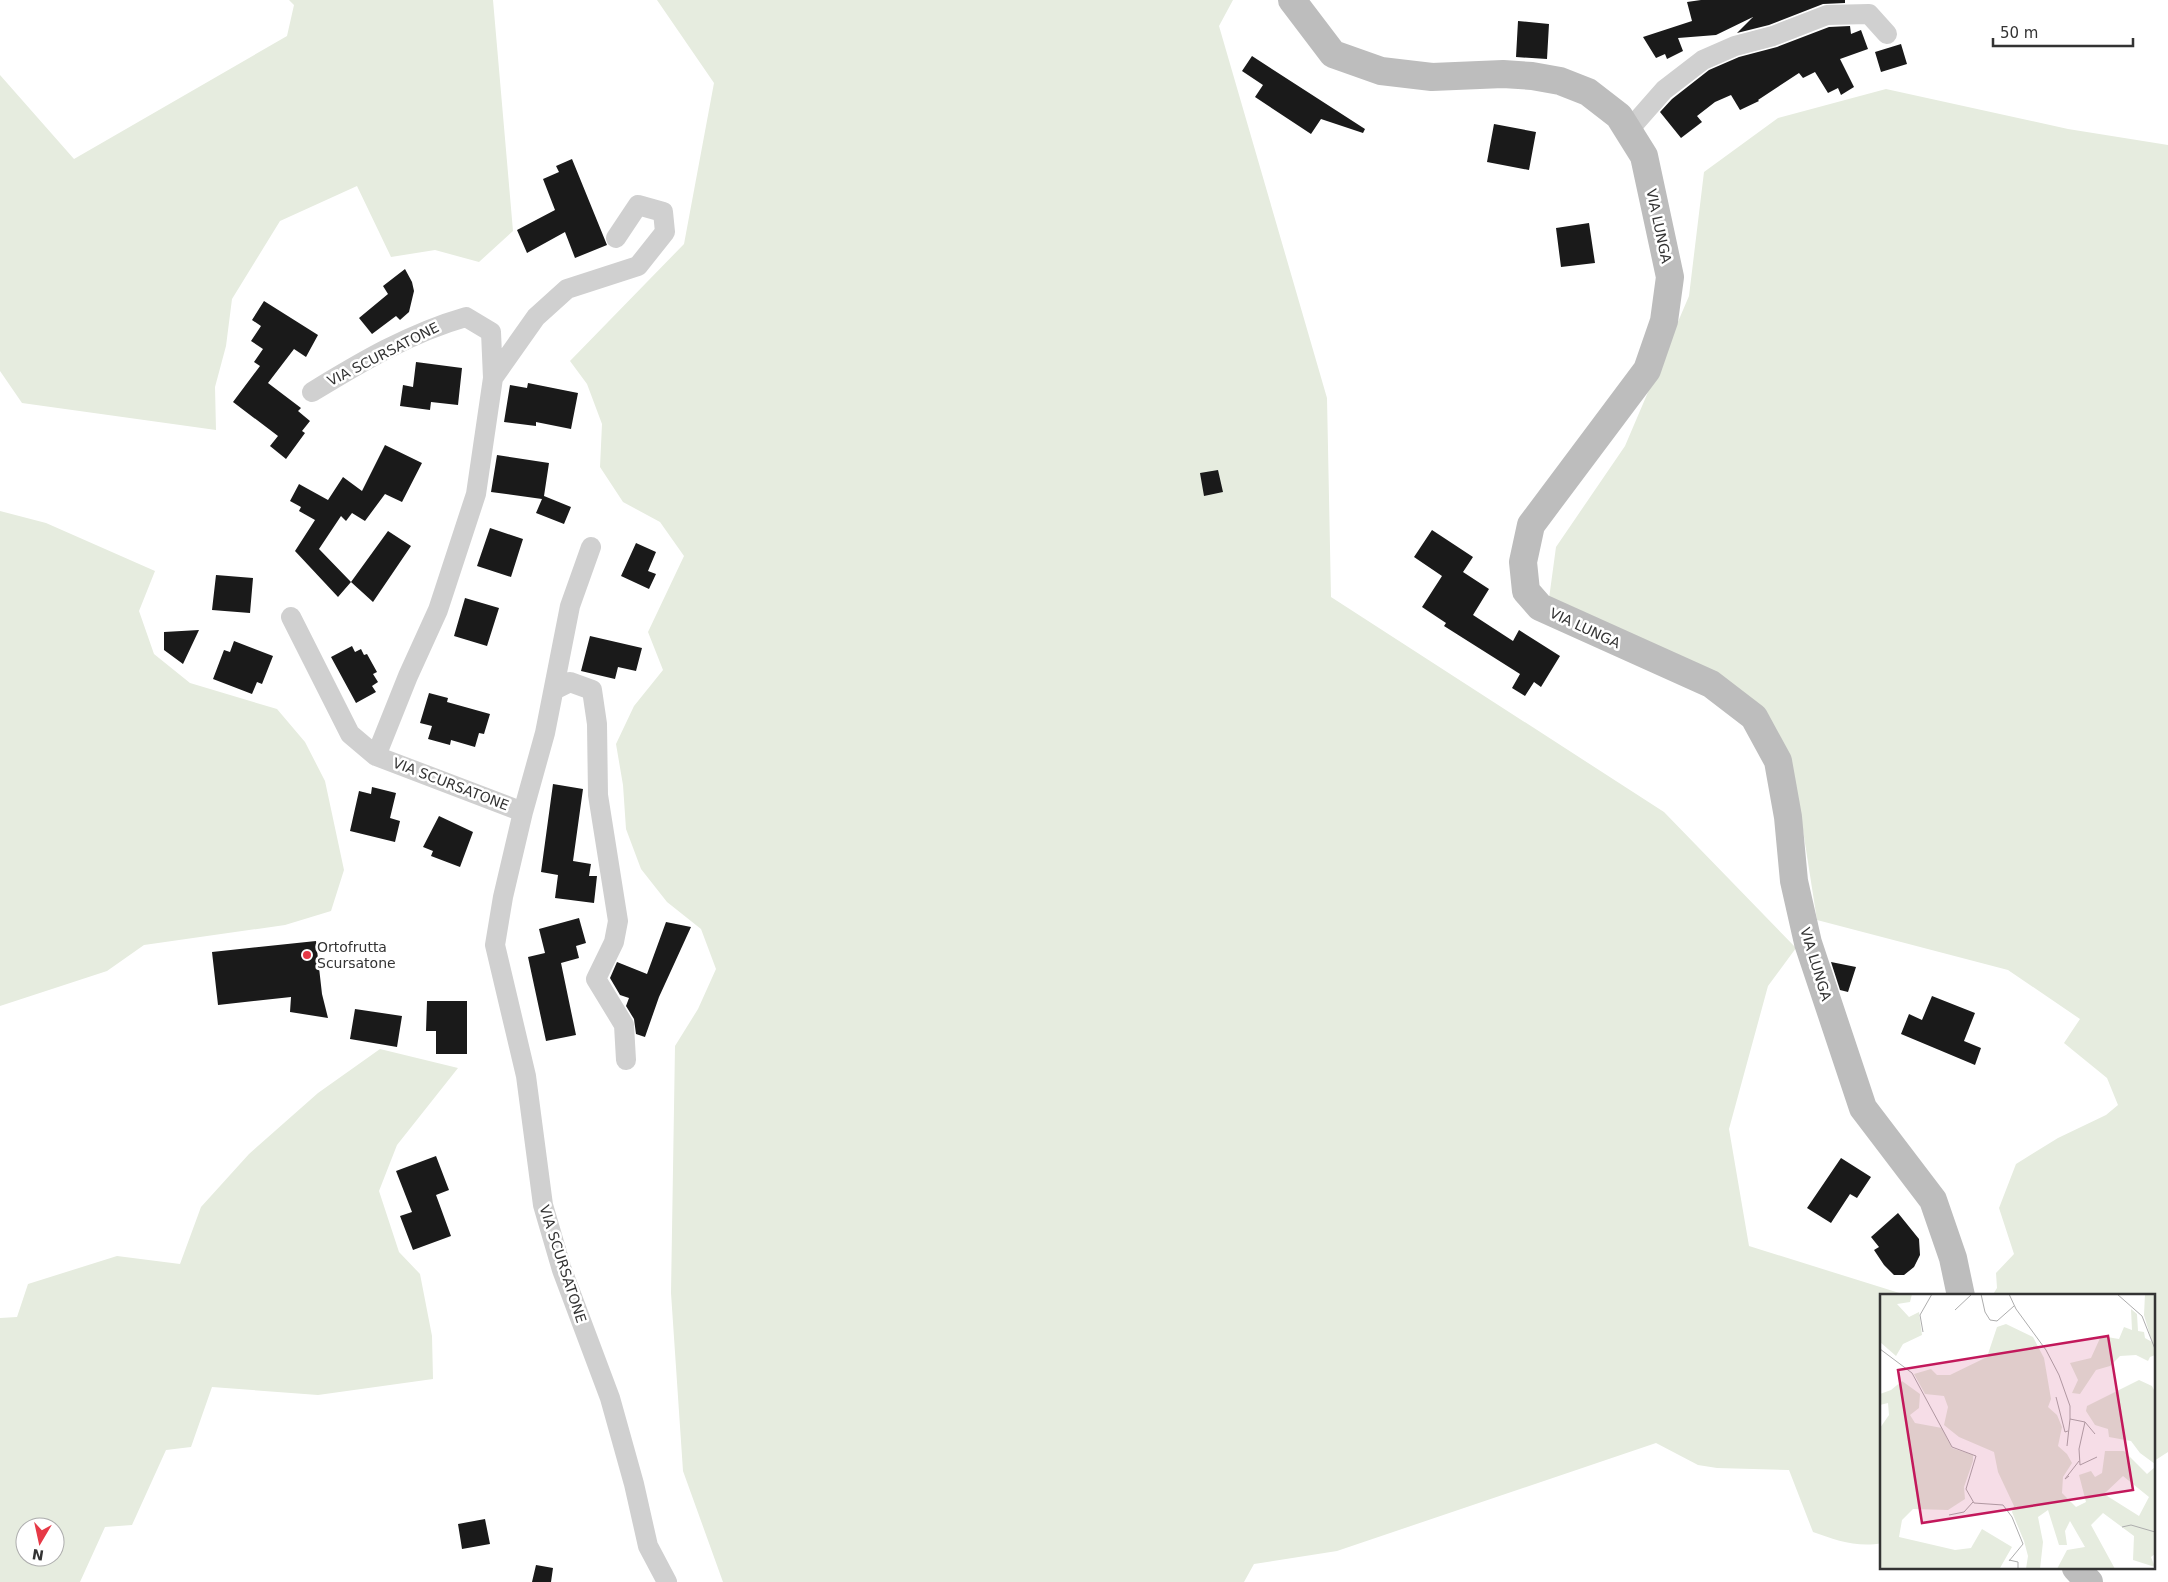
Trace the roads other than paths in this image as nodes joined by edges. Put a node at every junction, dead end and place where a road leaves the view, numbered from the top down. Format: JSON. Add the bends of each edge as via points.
{"nodes":[{"id":1,"x":1292,"y":0,"type":"edge"},
{"id":2,"x":1887,"y":34,"type":"dead end"},
{"id":3,"x":1628,"y":131,"type":"junction"},
{"id":4,"x":616,"y":238,"type":"dead end"},
{"id":5,"x":493,"y":378,"type":"junction"},
{"id":6,"x":312,"y":392,"type":"dead end"},
{"id":7,"x":591,"y":547,"type":"dead end"},
{"id":8,"x":291,"y":617,"type":"dead end"},
{"id":9,"x":554,"y":690,"type":"junction"},
{"id":10,"x":376,"y":756,"type":"junction"},
{"id":11,"x":523,"y":812,"type":"junction"},
{"id":12,"x":626,"y":1060,"type":"dead end"},
{"id":13,"x":1961,"y":1294,"type":"edge"},
{"id":14,"x":2078,"y":1570,"type":"edge"},
{"id":15,"x":667,"y":1582,"type":"edge"},
{"id":16,"x":2090,"y":1582,"type":"edge"}],
"edges":[{"from":1,"to":3,"type":"street","name":"VIA LUNGA","via":[[1333,54],[1390,72],[1432,77],[1502,74],[1560,81],[1588,92],[1619,116]]},
{"from":2,"to":3,"type":"street","via":[[1869,14],[1828,15],[1773,36],[1735,46],[1703,60],[1664,90]]},
{"from":3,"to":13,"type":"street","name":"VIA LUNGA","via":[[1644,156],[1670,277],[1664,321],[1647,370],[1531,525],[1523,562],[1526,591],[1540,607],[1711,684],[1754,717],[1778,761],[1794,880],[1808,943],[1863,1108],[1933,1200],[1953,1258]]},
{"from":4,"to":5,"type":"street","via":[[638,205],[663,212],[665,232],[638,266],[567,289],[536,317]]},
{"from":5,"to":6,"type":"street","name":"VIA SCURSATONE","via":[[491,332],[466,317],[430,327]]},
{"from":5,"to":10,"type":"street","name":"VIA SCURSATONE","via":[[476,494],[438,610]]},
{"from":7,"to":9,"type":"street","via":[[570,606]]},
{"from":8,"to":10,"type":"street","via":[[350,734]]},
{"from":9,"to":11,"type":"street"},
{"from":9,"to":12,"type":"street","via":[[570,682],[592,690],[597,724],[598,795],[618,920],[614,942],[596,979],[624,1025]]},
{"from":10,"to":11,"type":"street","name":"VIA SCURSATONE"},
{"from":11,"to":15,"type":"street","name":"VIA SCURSATONE","via":[[495,945],[526,1076],[542,1204],[562,1270],[610,1398],[648,1546]]},
{"from":14,"to":16,"type":"street"}]}
